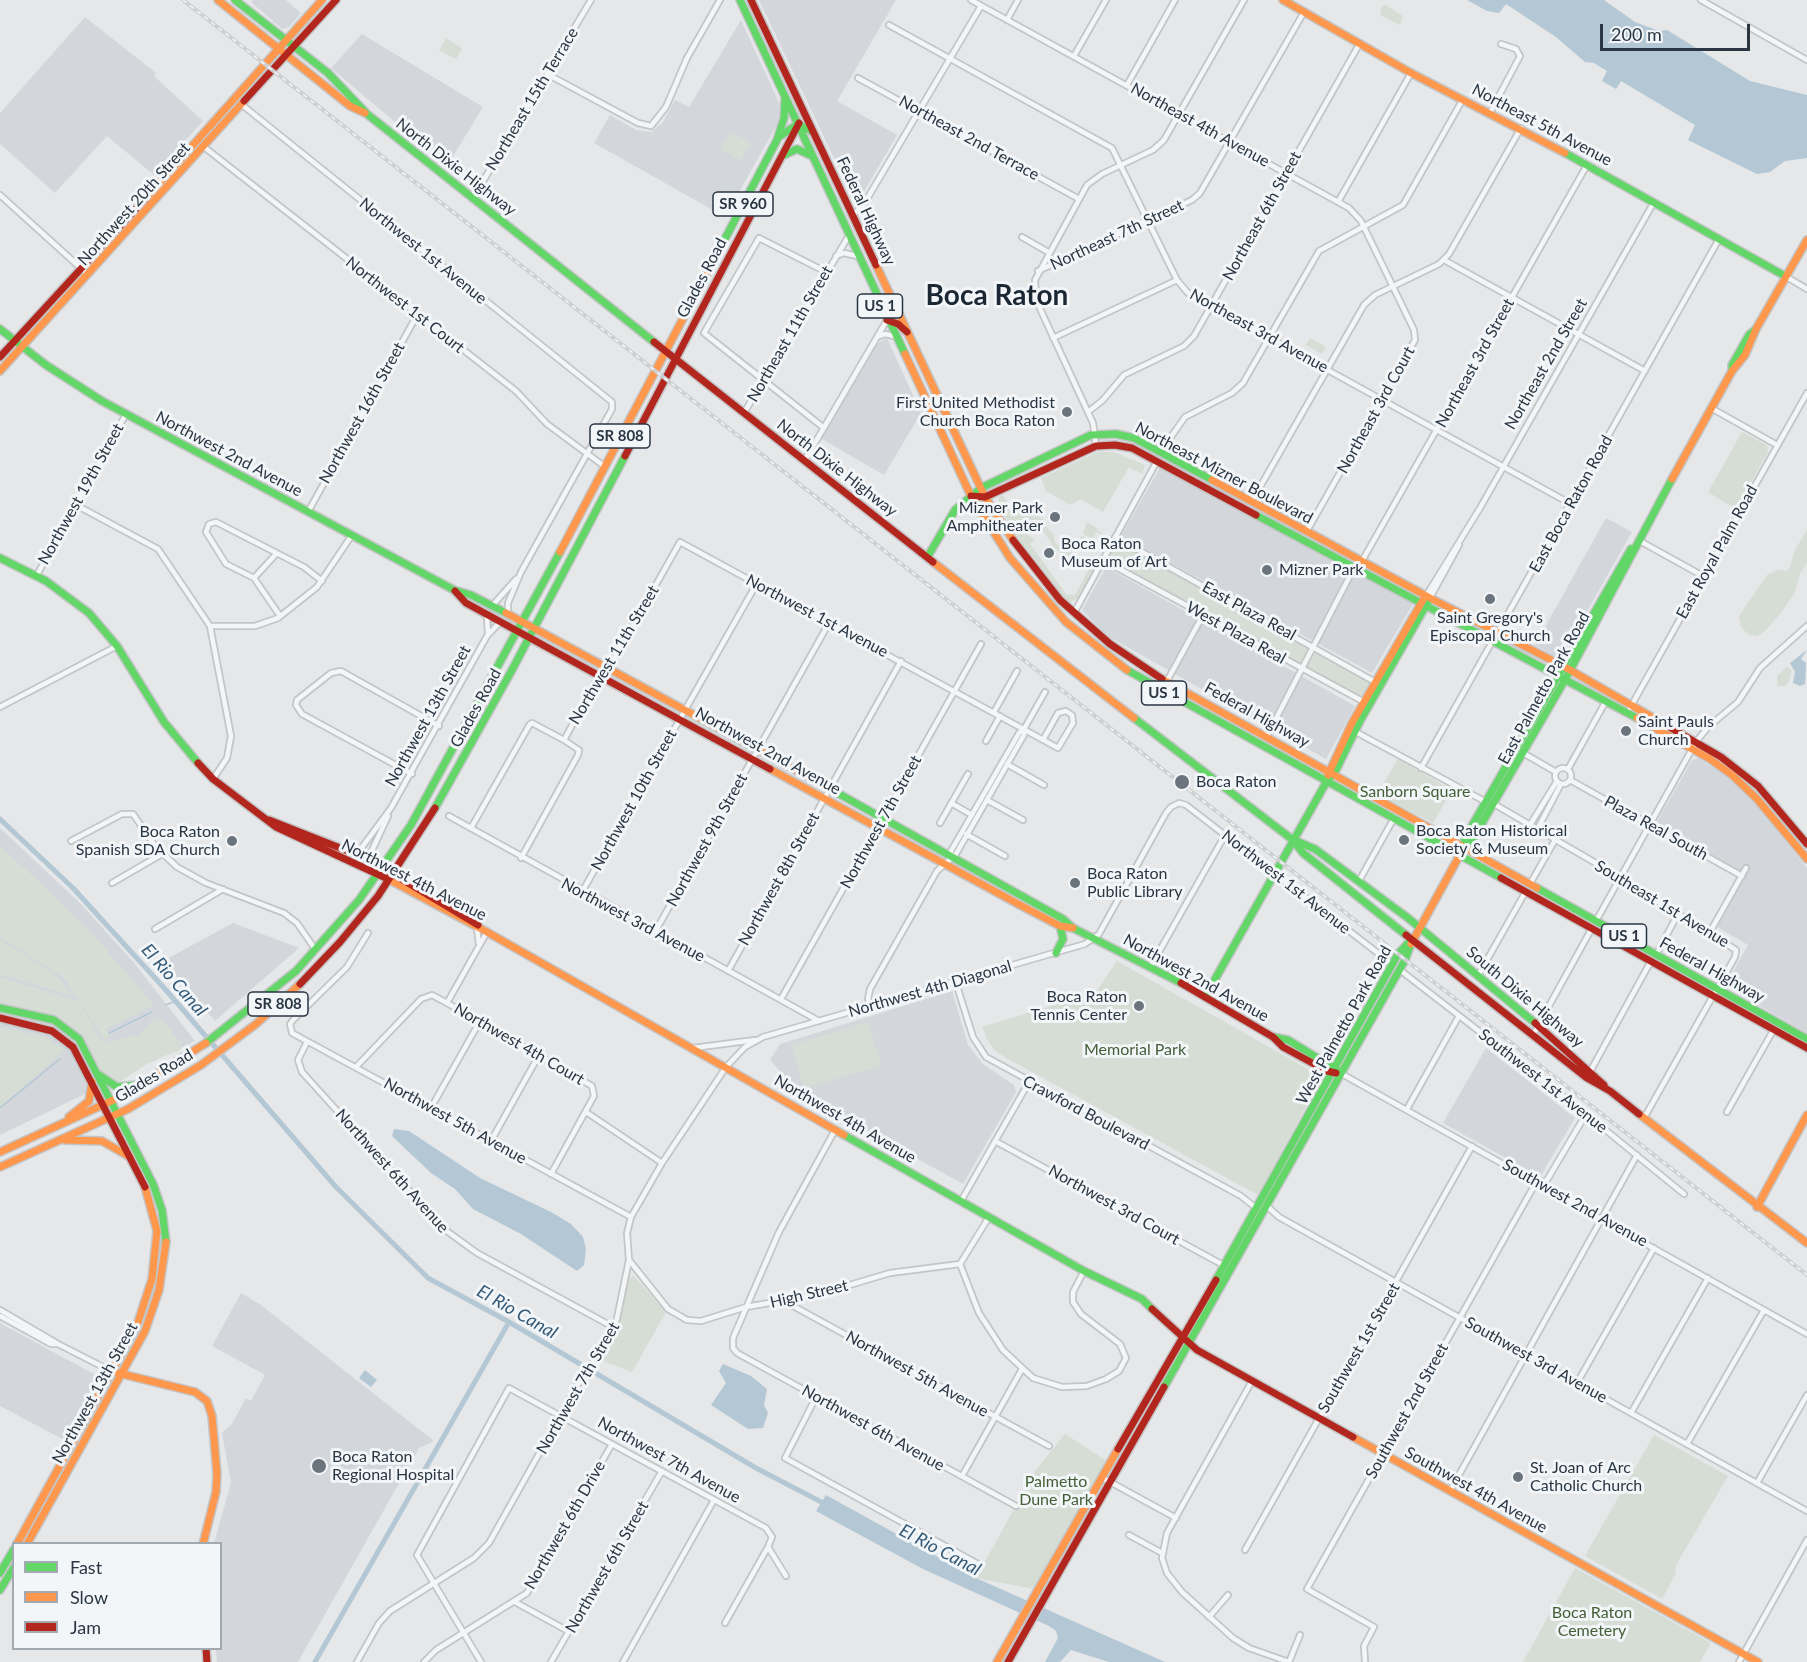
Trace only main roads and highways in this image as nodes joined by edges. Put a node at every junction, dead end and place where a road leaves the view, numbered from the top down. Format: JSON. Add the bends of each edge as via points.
{"nodes":[{"id":1,"x":218,"y":0,"type":"edge"},
{"id":2,"x":322,"y":0,"type":"edge"},
{"id":3,"x":336,"y":0,"type":"edge"},
{"id":4,"x":739,"y":0,"type":"edge"},
{"id":5,"x":751,"y":0,"type":"edge"},
{"id":6,"x":1283,"y":0,"type":"edge"},
{"id":7,"x":240,"y":2,"type":"edge"},
{"id":8,"x":286,"y":40,"type":"junction"},
{"id":9,"x":294,"y":46,"type":"junction"},
{"id":10,"x":279,"y":48,"type":"junction"},
{"id":11,"x":287,"y":54,"type":"junction"},
{"id":12,"x":787,"y":100,"type":"junction"},
{"id":13,"x":803,"y":108,"type":"junction"},
{"id":14,"x":367,"y":114,"type":"junction"},
{"id":15,"x":213,"y":123,"type":"junction"},
{"id":16,"x":798,"y":124,"type":"junction"},
{"id":17,"x":815,"y":133,"type":"junction"},
{"id":18,"x":211,"y":139,"type":"junction"},
{"id":19,"x":777,"y":140,"type":"junction"},
{"id":20,"x":783,"y":155,"type":"junction"},
{"id":21,"x":811,"y":156,"type":"junction"},
{"id":22,"x":126,"y":220,"type":"junction"},
{"id":23,"x":133,"y":225,"type":"junction"},
{"id":24,"x":1807,"y":235,"type":"edge"},
{"id":25,"x":1805,"y":242,"type":"edge"},
{"id":26,"x":709,"y":268,"type":"joint"},
{"id":27,"x":1785,"y":276,"type":"junction"},
{"id":28,"x":874,"y":292,"type":"junction"},
{"id":29,"x":895,"y":303,"type":"junction"},
{"id":30,"x":887,"y":320,"type":"junction"},
{"id":31,"x":0,"y":329,"type":"edge"},
{"id":32,"x":910,"y":335,"type":"junction"},
{"id":33,"x":15,"y":342,"type":"junction"},
{"id":34,"x":23,"y":348,"type":"junction"},
{"id":35,"x":666,"y":348,"type":"junction"},
{"id":36,"x":0,"y":357,"type":"edge"},
{"id":37,"x":676,"y":357,"type":"junction"},
{"id":38,"x":0,"y":371,"type":"edge"},
{"id":39,"x":1044,"y":458,"type":"junction"},
{"id":40,"x":1048,"y":467,"type":"junction"},
{"id":41,"x":981,"y":488,"type":"junction"},
{"id":42,"x":971,"y":496,"type":"junction"},
{"id":43,"x":985,"y":497,"type":"junction"},
{"id":44,"x":1232,"y":502,"type":"junction"},
{"id":45,"x":1267,"y":510,"type":"junction"},
{"id":46,"x":1283,"y":529,"type":"junction"},
{"id":47,"x":1307,"y":531,"type":"junction"},
{"id":48,"x":928,"y":556,"type":"junction"},
{"id":49,"x":0,"y":558,"type":"edge"},
{"id":50,"x":454,"y":590,"type":"junction"},
{"id":51,"x":1426,"y":600,"type":"junction"},
{"id":52,"x":1053,"y":609,"type":"junction"},
{"id":53,"x":1074,"y":613,"type":"junction"},
{"id":54,"x":522,"y":622,"type":"junction"},
{"id":55,"x":535,"y":629,"type":"junction"},
{"id":56,"x":518,"y":630,"type":"junction"},
{"id":57,"x":1097,"y":633,"type":"junction"},
{"id":58,"x":1079,"y":634,"type":"junction"},
{"id":59,"x":530,"y":637,"type":"junction"},
{"id":60,"x":1565,"y":672,"type":"junction"},
{"id":61,"x":1629,"y":709,"type":"junction"},
{"id":62,"x":1694,"y":746,"type":"junction"},
{"id":63,"x":1331,"y":772,"type":"junction"},
{"id":64,"x":1327,"y":781,"type":"junction"},
{"id":65,"x":1490,"y":803,"type":"junction"},
{"id":66,"x":266,"y":819,"type":"junction"},
{"id":67,"x":1293,"y":840,"type":"junction"},
{"id":68,"x":1807,"y":844,"type":"edge"},
{"id":69,"x":1465,"y":845,"type":"junction"},
{"id":70,"x":1460,"y":854,"type":"junction"},
{"id":71,"x":1807,"y":859,"type":"edge"},
{"id":72,"x":380,"y":871,"type":"junction"},
{"id":73,"x":391,"y":877,"type":"junction"},
{"id":74,"x":1528,"y":887,"type":"junction"},
{"id":75,"x":1594,"y":925,"type":"junction"},
{"id":76,"x":1060,"y":926,"type":"junction"},
{"id":77,"x":1419,"y":927,"type":"junction"},
{"id":78,"x":1073,"y":928,"type":"junction"},
{"id":79,"x":487,"y":933,"type":"junction"},
{"id":80,"x":1413,"y":938,"type":"junction"},
{"id":81,"x":1056,"y":953,"type":"road end"},
{"id":82,"x":1205,"y":997,"type":"junction"},
{"id":83,"x":0,"y":1008,"type":"edge"},
{"id":84,"x":0,"y":1018,"type":"edge"},
{"id":85,"x":1788,"y":1028,"type":"junction"},
{"id":86,"x":1774,"y":1029,"type":"junction"},
{"id":87,"x":1807,"y":1039,"type":"edge"},
{"id":88,"x":1807,"y":1048,"type":"edge"},
{"id":89,"x":1334,"y":1070,"type":"junction"},
{"id":90,"x":1342,"y":1074,"type":"junction"},
{"id":91,"x":99,"y":1076,"type":"junction"},
{"id":92,"x":92,"y":1082,"type":"junction"},
{"id":93,"x":144,"y":1084,"type":"junction"},
{"id":94,"x":1610,"y":1091,"type":"junction"},
{"id":95,"x":112,"y":1101,"type":"junction"},
{"id":96,"x":103,"y":1105,"type":"junction"},
{"id":97,"x":118,"y":1114,"type":"junction"},
{"id":98,"x":1807,"y":1115,"type":"edge"},
{"id":99,"x":109,"y":1118,"type":"junction"},
{"id":100,"x":1807,"y":1122,"type":"edge"},
{"id":101,"x":1800,"y":1130,"type":"junction"},
{"id":102,"x":48,"y":1131,"type":"junction"},
{"id":103,"x":61,"y":1140,"type":"junction"},
{"id":104,"x":0,"y":1152,"type":"edge"},
{"id":105,"x":130,"y":1157,"type":"junction"},
{"id":106,"x":0,"y":1167,"type":"edge"},
{"id":107,"x":1267,"y":1189,"type":"junction"},
{"id":108,"x":1267,"y":1206,"type":"junction"},
{"id":109,"x":1256,"y":1208,"type":"junction"},
{"id":110,"x":1757,"y":1208,"type":"junction"},
{"id":111,"x":1254,"y":1229,"type":"junction"},
{"id":112,"x":1807,"y":1243,"type":"edge"},
{"id":113,"x":1183,"y":1338,"type":"junction"},
{"id":114,"x":1190,"y":1344,"type":"junction"},
{"id":115,"x":113,"y":1372,"type":"junction"},
{"id":116,"x":122,"y":1375,"type":"junction"},
{"id":117,"x":18,"y":1542,"type":"edge"},
{"id":118,"x":28,"y":1542,"type":"edge"},
{"id":119,"x":204,"y":1542,"type":"edge"},
{"id":120,"x":12,"y":1552,"type":"edge"},
{"id":121,"x":12,"y":1570,"type":"edge"},
{"id":122,"x":0,"y":1573,"type":"edge"},
{"id":123,"x":0,"y":1590,"type":"edge"},
{"id":124,"x":997,"y":1662,"type":"edge"},
{"id":125,"x":1008,"y":1662,"type":"edge"},
{"id":126,"x":1758,"y":1662,"type":"edge"}],
"edges":[{"from":1,"to":10,"type":"main road","name":"North Dixie Highway"},
{"from":2,"to":8,"type":"main road","name":"Northwest 20th Street"},
{"from":3,"to":9,"type":"main road","name":"Northwest 20th Street"},
{"from":4,"to":12,"type":"main road","number":"US 1"},
{"from":5,"to":13,"type":"main road","name":"Federal Highway","number":"US 1"},
{"from":6,"to":27,"type":"main road","name":"Northeast 5th Avenue"},
{"from":7,"to":8,"type":"main road","name":"North Dixie Highway"},
{"from":8,"to":9,"type":"main road","name":"North Dixie Highway"},
{"from":8,"to":10,"type":"main road","name":"Northwest 20th Street"},
{"from":9,"to":11,"type":"main road","name":"Northwest 20th Street"},
{"from":9,"to":14,"type":"main road","name":"North Dixie Highway","via":[[333,78]]},
{"from":10,"to":11,"type":"main road","name":"North Dixie Highway"},
{"from":10,"to":15,"type":"main road","name":"Northwest 20th Street"},
{"from":11,"to":14,"type":"main road","name":"North Dixie Highway","via":[[350,106]]},
{"from":11,"to":18,"type":"main road","name":"Northwest 20th Street"},
{"from":12,"to":13,"type":"main road","via":[[795,108]]},
{"from":12,"to":16,"type":"main road","number":"US 1"},
{"from":12,"to":19,"type":"main road","name":"Glades Road","number":"SR 960"},
{"from":13,"to":16,"type":"main road","name":"Glades Road","number":"SR 808"},
{"from":13,"to":17,"type":"main road","name":"Federal Highway","number":"US 1"},
{"from":14,"to":35,"type":"main road","name":"North Dixie Highway"},
{"from":15,"to":18,"type":"main road"},
{"from":15,"to":22,"type":"main road","name":"Northwest 20th Street"},
{"from":16,"to":17,"type":"main road"},
{"from":16,"to":19,"type":"main road"},
{"from":16,"to":20,"type":"main road","name":"Glades Road","number":"SR 808"},
{"from":16,"to":21,"type":"main road","number":"US 1"},
{"from":17,"to":29,"type":"main road","name":"Federal Highway","number":"US 1"},
{"from":18,"to":23,"type":"main road","name":"Northwest 20th Street"},
{"from":19,"to":26,"type":"main road","name":"Glades Road","number":"SR 960"},
{"from":20,"to":21,"type":"main road","via":[[797,149]]},
{"from":20,"to":37,"type":"main road","name":"Glades Road","number":"SR 808"},
{"from":21,"to":28,"type":"main road","name":"Federal Highway","number":"US 1"},
{"from":22,"to":23,"type":"main road"},
{"from":22,"to":33,"type":"main road","name":"Northwest 20th Street"},
{"from":23,"to":34,"type":"main road","name":"Northwest 20th Street"},
{"from":24,"to":25,"type":"main road","name":"East Palmetto Park Road"},
{"from":25,"to":27,"type":"main road","name":"East Palmetto Park Road"},
{"from":26,"to":35,"type":"main road","name":"Glades Road","number":"SR 808"},
{"from":27,"to":60,"type":"main road","name":"East Palmetto Park Road","via":[[1745,355],[1732,371],[1623,561]]},
{"from":28,"to":29,"type":"main road","via":[[886,302]]},
{"from":28,"to":30,"type":"main road","name":"Federal Highway","number":"US 1"},
{"from":29,"to":32,"type":"main road","name":"Federal Highway","number":"US 1"},
{"from":30,"to":32,"type":"main road"},
{"from":30,"to":42,"type":"main road","name":"Federal Highway","number":"US 1"},
{"from":31,"to":33,"type":"main road","name":"Northwest 2nd Avenue"},
{"from":32,"to":41,"type":"main road","name":"Federal Highway","number":"US 1"},
{"from":33,"to":34,"type":"main road","name":"Northwest 2nd Avenue"},
{"from":33,"to":36,"type":"main road","name":"Northwest 20th Street"},
{"from":34,"to":38,"type":"main road","name":"Northwest 20th Street"},
{"from":34,"to":50,"type":"main road","name":"Northwest 2nd Avenue","via":[[84,391]]},
{"from":35,"to":37,"type":"main road","name":"North Dixie Highway"},
{"from":35,"to":54,"type":"main road","name":"Glades Road","number":"SR 808"},
{"from":37,"to":48,"type":"main road","name":"North Dixie Highway"},
{"from":37,"to":55,"type":"main road","name":"Glades Road","number":"SR 808"},
{"from":39,"to":40,"type":"main road"},
{"from":39,"to":41,"type":"main road"},
{"from":39,"to":45,"type":"main road","name":"Northeast Mizner Boulevard","via":[[1095,434],[1134,438]]},
{"from":40,"to":43,"type":"main road","name":"Northeast Mizner Boulevard"},
{"from":40,"to":44,"type":"main road","name":"Northeast Mizner Boulevard","via":[[1096,446],[1123,445]]},
{"from":41,"to":42,"type":"main road"},
{"from":41,"to":43,"type":"main road","name":"Federal Highway","number":"US 1"},
{"from":42,"to":43,"type":"main road","name":"Northeast Mizner Boulevard"},
{"from":42,"to":48,"type":"main road","via":[[955,510]]},
{"from":42,"to":52,"type":"main road","name":"Federal Highway","number":"US 1","via":[[1010,558]]},
{"from":43,"to":53,"type":"main road","name":"Federal Highway","number":"US 1","via":[[1019,550]]},
{"from":44,"to":45,"type":"main road"},
{"from":44,"to":46,"type":"main road","name":"Northeast Mizner Boulevard"},
{"from":45,"to":47,"type":"main road","name":"Northeast Mizner Boulevard"},
{"from":46,"to":47,"type":"main road"},
{"from":46,"to":51,"type":"main road","name":"Northeast Mizner Boulevard","via":[[1354,568]]},
{"from":47,"to":51,"type":"main road","name":"Northeast Mizner Boulevard"},
{"from":48,"to":67,"type":"main road","name":"North Dixie Highway"},
{"from":49,"to":66,"type":"main road","name":"Northwest 4th Avenue","via":[[37,575],[80,605],[117,646],[174,736],[213,779]]},
{"from":50,"to":54,"type":"main road","name":"Northwest 2nd Avenue"},
{"from":50,"to":56,"type":"main road","name":"Northwest 2nd Avenue","via":[[466,603]]},
{"from":51,"to":60,"type":"main road","name":"Northeast Mizner Boulevard"},
{"from":51,"to":63,"type":"main road","name":"Northeast 2nd Street"},
{"from":52,"to":53,"type":"main road"},
{"from":52,"to":58,"type":"main road","name":"Federal Highway","number":"US 1"},
{"from":53,"to":57,"type":"main road","name":"Federal Highway","number":"US 1"},
{"from":54,"to":55,"type":"main road","name":"Northwest 2nd Avenue"},
{"from":54,"to":56,"type":"main road","name":"Glades Road","number":"SR 808"},
{"from":55,"to":59,"type":"main road","name":"Glades Road","number":"SR 808"},
{"from":55,"to":78,"type":"main road","name":"Northwest 2nd Avenue","via":[[830,789]]},
{"from":56,"to":59,"type":"main road","name":"Northwest 2nd Avenue"},
{"from":56,"to":72,"type":"main road","name":"Glades Road","number":"SR 808","via":[[414,819]]},
{"from":57,"to":58,"type":"main road"},
{"from":57,"to":63,"type":"main road","name":"Federal Highway","number":"US 1","via":[[1167,681]]},
{"from":58,"to":64,"type":"main road","name":"Federal Highway","number":"US 1","via":[[1146,683]]},
{"from":59,"to":73,"type":"main road","name":"Glades Road","number":"SR 808"},
{"from":59,"to":76,"type":"main road","name":"Northwest 2nd Avenue"},
{"from":60,"to":61,"type":"main road"},
{"from":60,"to":61,"type":"main road","via":[[1606,700]]},
{"from":60,"to":65,"type":"main road","name":"East Palmetto Park Road"},
{"from":60,"to":65,"type":"main road","name":"East Palmetto Park Road","via":[[1523,753]]},
{"from":61,"to":62,"type":"main road"},
{"from":62,"to":68,"type":"main road","via":[[1750,779]]},
{"from":62,"to":71,"type":"main road","via":[[1748,790]]},
{"from":63,"to":64,"type":"main road","name":"Northeast 2nd Street"},
{"from":63,"to":69,"type":"main road","name":"Federal Highway","number":"US 1"},
{"from":64,"to":67,"type":"main road","name":"Northeast 2nd Street"},
{"from":64,"to":70,"type":"main road","name":"Federal Highway","number":"US 1"},
{"from":65,"to":69,"type":"main road","name":"East Palmetto Park Road","via":[[1472,842]]},
{"from":66,"to":72,"type":"main road","name":"Northwest 4th Avenue","via":[[286,833]]},
{"from":66,"to":72,"type":"main road","name":"Northwest 4th Avenue","via":[[357,854]]},
{"from":67,"to":77,"type":"main road","name":"North Dixie Highway","via":[[1306,843]]},
{"from":67,"to":80,"type":"main road","name":"North Dixie Highway","via":[[1303,853]]},
{"from":67,"to":82,"type":"main road","name":"Northeast 2nd Street"},
{"from":69,"to":70,"type":"main road","name":"East Palmetto Park Road"},
{"from":69,"to":74,"type":"main road","name":"Federal Highway","number":"US 1"},
{"from":70,"to":74,"type":"main road","name":"Federal Highway","number":"US 1"},
{"from":70,"to":77,"type":"main road","name":"East Palmetto Park Road"},
{"from":72,"to":73,"type":"main road","name":"Northwest 4th Avenue"},
{"from":72,"to":93,"type":"main road","name":"Glades Road","number":"SR 808","via":[[316,951],[264,999],[192,1054]]},
{"from":73,"to":79,"type":"main road","name":"Northwest 4th Avenue"},
{"from":73,"to":79,"type":"main road","name":"Northwest 4th Avenue","via":[[462,914]]},
{"from":73,"to":97,"type":"main road","name":"Glades Road","number":"SR 808","via":[[321,963],[273,1009],[201,1065]]},
{"from":74,"to":75,"type":"main road","name":"Federal Highway","number":"US 1"},
{"from":74,"to":75,"type":"main road","name":"Federal Highway","number":"US 1","via":[[1579,921]]},
{"from":75,"to":85,"type":"main road","name":"Federal Highway","number":"US 1","via":[[1610,928]]},
{"from":75,"to":86,"type":"main road","name":"Federal Highway","number":"US 1"},
{"from":76,"to":78,"type":"main road","name":"Northwest 2nd Avenue"},
{"from":76,"to":81,"type":"main road","via":[[1064,939]]},
{"from":77,"to":80,"type":"main road","name":"East Palmetto Park Road"},
{"from":77,"to":94,"type":"main road","name":"South Dixie Highway","via":[[1591,1070]]},
{"from":78,"to":82,"type":"main road","name":"Northwest 2nd Avenue"},
{"from":79,"to":113,"type":"main road","name":"Northwest 4th Avenue","via":[[1084,1271],[1146,1302]]},
{"from":80,"to":89,"type":"main road","name":"West Palmetto Park Road","via":[[1399,951]]},
{"from":80,"to":90,"type":"main road","name":"West Palmetto Park Road","via":[[1400,970]]},
{"from":80,"to":94,"type":"main road","name":"South Dixie Highway","via":[[1587,1078]]},
{"from":82,"to":89,"type":"main road","name":"Northwest 2nd Avenue","via":[[1274,1037],[1288,1040]]},
{"from":83,"to":91,"type":"main road","name":"Northwest 13th Street","via":[[54,1020],[66,1027],[79,1039]]},
{"from":84,"to":92,"type":"main road","name":"Northwest 13th Street","via":[[61,1036],[73,1047]]},
{"from":85,"to":86,"type":"main road"},
{"from":85,"to":87,"type":"main road","name":"Federal Highway","number":"US 1"},
{"from":86,"to":88,"type":"main road","name":"Federal Highway","number":"US 1"},
{"from":89,"to":90,"type":"main road","name":"Northwest 2nd Avenue"},
{"from":89,"to":107,"type":"main road","name":"West Palmetto Park Road"},
{"from":90,"to":108,"type":"main road","name":"West Palmetto Park Road"},
{"from":91,"to":93,"type":"main road","via":[[119,1087]]},
{"from":91,"to":95,"type":"main road","name":"Northwest 13th Street"},
{"from":92,"to":96,"type":"main road","name":"Northwest 13th Street"},
{"from":92,"to":102,"type":"main road","via":[[92,1096],[87,1104]]},
{"from":93,"to":95,"type":"main road","name":"Glades Road","number":"SR 808"},
{"from":94,"to":110,"type":"main road","name":"South Dixie Highway"},
{"from":95,"to":96,"type":"main road","name":"Glades Road","number":"SR 808"},
{"from":95,"to":97,"type":"main road","name":"Northwest 13th Street"},
{"from":96,"to":99,"type":"main road","name":"Northwest 13th Street"},
{"from":96,"to":102,"type":"main road","name":"Glades Road","number":"SR 808"},
{"from":97,"to":99,"type":"main road","name":"Glades Road","number":"SR 808"},
{"from":97,"to":116,"type":"main road","name":"Northwest 13th Street","via":[[157,1192],[166,1241],[156,1302]]},
{"from":98,"to":101,"type":"main road"},
{"from":99,"to":103,"type":"main road","name":"Glades Road","number":"SR 808"},
{"from":99,"to":105,"type":"main road","name":"Northwest 13th Street"},
{"from":100,"to":101,"type":"main road"},
{"from":101,"to":110,"type":"main road"},
{"from":102,"to":104,"type":"main road","name":"Glades Road","number":"SR 808"},
{"from":103,"to":105,"type":"main road","via":[[102,1141]]},
{"from":103,"to":106,"type":"main road","name":"Glades Road","number":"SR 808"},
{"from":105,"to":115,"type":"main road","name":"Northwest 13th Street","via":[[152,1204],[157,1240],[152,1279],[141,1315]]},
{"from":107,"to":108,"type":"main road"},
{"from":107,"to":109,"type":"main road","name":"West Palmetto Park Road"},
{"from":108,"to":111,"type":"main road","name":"West Palmetto Park Road"},
{"from":109,"to":111,"type":"main road"},
{"from":109,"to":113,"type":"main road","name":"West Palmetto Park Road"},
{"from":110,"to":112,"type":"main road","name":"South Dixie Highway"},
{"from":111,"to":114,"type":"main road","name":"West Palmetto Park Road"},
{"from":113,"to":114,"type":"main road","name":"Southwest 4th Avenue"},
{"from":113,"to":124,"type":"main road","name":"West Palmetto Park Road"},
{"from":114,"to":125,"type":"main road","name":"West Palmetto Park Road"},
{"from":114,"to":126,"type":"main road","name":"Southwest 4th Avenue"},
{"from":115,"to":116,"type":"main road"},
{"from":115,"to":117,"type":"main road","name":"Northwest 13th Street"},
{"from":116,"to":118,"type":"main road","name":"Northwest 13th Street"},
{"from":116,"to":119,"type":"main road","via":[[195,1392],[204,1396],[209,1406],[217,1474]]},
{"from":120,"to":122,"type":"main road"},
{"from":121,"to":123,"type":"main road"}]}
